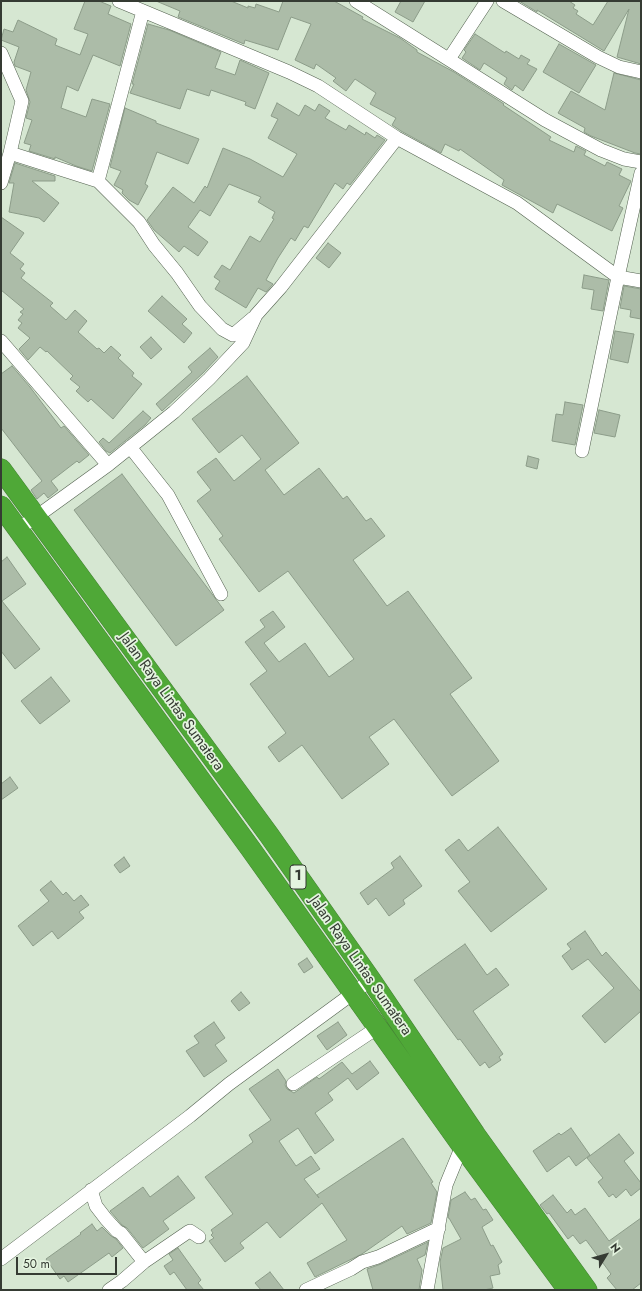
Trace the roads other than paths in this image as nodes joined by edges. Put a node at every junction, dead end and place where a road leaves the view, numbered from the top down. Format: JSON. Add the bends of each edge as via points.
{"nodes":[{"id":1,"x":118,"y":1,"type":"edge"},
{"id":2,"x":356,"y":1,"type":"edge"},
{"id":3,"x":487,"y":1,"type":"edge"},
{"id":4,"x":504,"y":1,"type":"edge"},
{"id":5,"x":143,"y":12,"type":"junction"},
{"id":6,"x":1,"y":53,"type":"edge"},
{"id":7,"x":449,"y":59,"type":"junction"},
{"id":8,"x":641,"y":72,"type":"edge"},
{"id":9,"x":397,"y":138,"type":"junction"},
{"id":10,"x":10,"y":153,"type":"junction"},
{"id":11,"x":641,"y":162,"type":"edge"},
{"id":12,"x":641,"y":173,"type":"edge"},
{"id":13,"x":98,"y":181,"type":"junction"},
{"id":14,"x":1,"y":183,"type":"edge"},
{"id":15,"x":618,"y":277,"type":"junction"},
{"id":16,"x":641,"y":281,"type":"edge"},
{"id":17,"x":256,"y":315,"type":"junction"},
{"id":18,"x":1,"y":341,"type":"edge"},
{"id":19,"x":130,"y":447,"type":"junction"},
{"id":20,"x":582,"y":451,"type":"dead end"},
{"id":21,"x":108,"y":465,"type":"junction"},
{"id":22,"x":1,"y":470,"type":"edge"},
{"id":23,"x":1,"y":506,"type":"edge"},
{"id":24,"x":36,"y":517,"type":"junction"},
{"id":25,"x":18,"y":529,"type":"junction"},
{"id":26,"x":221,"y":594,"type":"dead end"},
{"id":27,"x":371,"y":980,"type":"junction"},
{"id":28,"x":352,"y":993,"type":"junction"},
{"id":29,"x":378,"y":1028,"type":"junction"},
{"id":30,"x":294,"y":1084,"type":"dead end"},
{"id":31,"x":468,"y":1140,"type":"junction"},
{"id":32,"x":91,"y":1190,"type":"junction"},
{"id":33,"x":439,"y":1228,"type":"junction"},
{"id":34,"x":199,"y":1237,"type":"dead end"},
{"id":35,"x":1,"y":1259,"type":"edge"},
{"id":36,"x":144,"y":1262,"type":"junction"},
{"id":37,"x":109,"y":1290,"type":"edge"},
{"id":38,"x":306,"y":1290,"type":"edge"},
{"id":39,"x":427,"y":1290,"type":"edge"},
{"id":40,"x":568,"y":1290,"type":"edge"},
{"id":41,"x":587,"y":1290,"type":"edge"}],
"edges":[{"from":1,"to":5,"type":"street"},
{"from":2,"to":7,"type":"street"},
{"from":3,"to":7,"type":"street"},
{"from":4,"to":8,"type":"street","via":[[598,57],[619,67]]},
{"from":5,"to":9,"type":"street","via":[[318,86]]},
{"from":5,"to":13,"type":"street"},
{"from":6,"to":10,"type":"street","via":[[22,101]]},
{"from":7,"to":11,"type":"street","via":[[544,120],[601,150],[624,159]]},
{"from":9,"to":15,"type":"street","via":[[517,203]]},
{"from":9,"to":17,"type":"street","via":[[281,287]]},
{"from":10,"to":13,"type":"street"},
{"from":10,"to":14,"type":"street"},
{"from":12,"to":15,"type":"street"},
{"from":13,"to":17,"type":"street","via":[[139,222],[200,306],[222,329],[233,335]]},
{"from":15,"to":16,"type":"street"},
{"from":15,"to":20,"type":"street"},
{"from":17,"to":19,"type":"street","via":[[243,343],[209,379],[174,412]]},
{"from":18,"to":21,"type":"street"},
{"from":19,"to":21,"type":"street"},
{"from":19,"to":26,"type":"street","via":[[168,495]]},
{"from":21,"to":24,"type":"street"},
{"from":22,"to":24,"type":"highway","name":"Jalan Raya Lintas Sumatera","number":"1"},
{"from":23,"to":25,"type":"highway","name":"Jalan Raya Lintas Sumatera","number":"1"},
{"from":24,"to":25,"type":"street"},
{"from":24,"to":27,"type":"highway","name":"Jalan Raya Lintas Sumatera","number":"1"},
{"from":25,"to":28,"type":"highway","name":"Jalan Raya Lintas Sumatera","number":"1"},
{"from":27,"to":28,"type":"street"},
{"from":27,"to":31,"type":"highway","name":"Jalan Raya Lintas Sumatera","number":"1"},
{"from":28,"to":29,"type":"highway","name":"Jalan Raya Lintas Sumatera","number":"1"},
{"from":28,"to":32,"type":"street"},
{"from":29,"to":30,"type":"street"},
{"from":29,"to":31,"type":"highway","name":"Jalan Raya Lintas Sumatera","number":"1"},
{"from":31,"to":33,"type":"street","via":[[446,1185]]},
{"from":31,"to":40,"type":"highway","name":"Jalan Raya Lintas Sumatera","number":"1"},
{"from":31,"to":41,"type":"highway","name":"Jalan Raya Lintas Sumatera","number":"1"},
{"from":32,"to":35,"type":"street"},
{"from":32,"to":36,"type":"street","via":[[96,1206]]},
{"from":33,"to":38,"type":"street"},
{"from":33,"to":39,"type":"street"},
{"from":34,"to":36,"type":"street","via":[[189,1232]]},
{"from":36,"to":37,"type":"street"}]}
